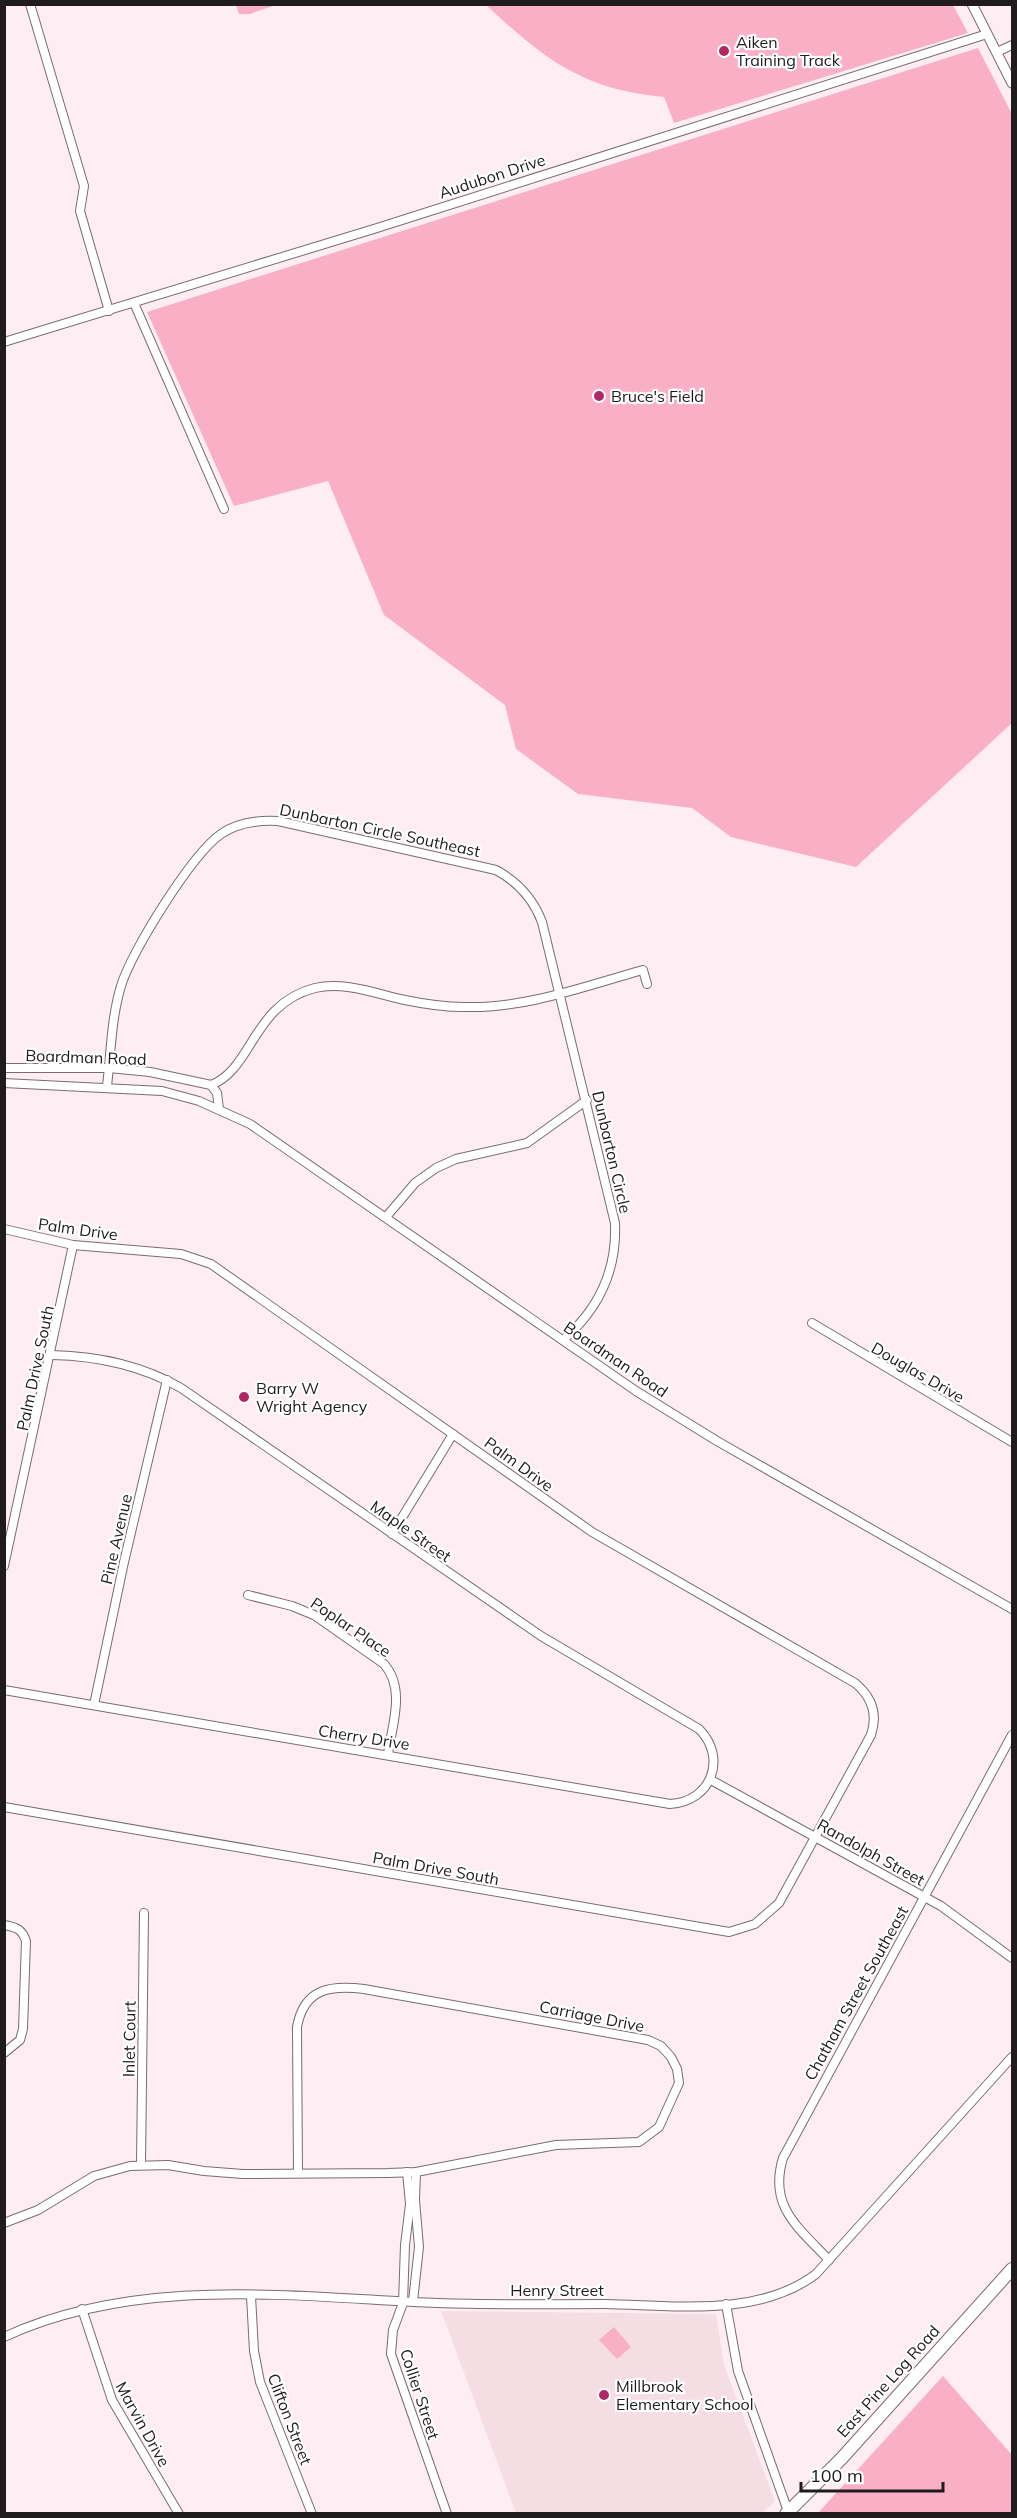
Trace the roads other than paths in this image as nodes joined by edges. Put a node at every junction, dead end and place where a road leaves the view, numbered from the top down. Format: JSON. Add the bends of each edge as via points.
{"nodes":[{"id":1,"x":30,"y":4,"type":"edge"},
{"id":2,"x":972,"y":4,"type":"edge"},
{"id":3,"x":987,"y":34,"type":"junction"},
{"id":4,"x":1012,"y":45,"type":"edge"},
{"id":5,"x":997,"y":52,"type":"junction"},
{"id":6,"x":1012,"y":83,"type":"edge"},
{"id":7,"x":134,"y":303,"type":"junction"},
{"id":8,"x":109,"y":311,"type":"junction"},
{"id":9,"x":4,"y":342,"type":"edge"},
{"id":10,"x":224,"y":509,"type":"dead end"},
{"id":11,"x":647,"y":984,"type":"dead end"},
{"id":12,"x":560,"y":993,"type":"junction"},
{"id":13,"x":4,"y":1068,"type":"edge"},
{"id":14,"x":109,"y":1068,"type":"junction"},
{"id":15,"x":4,"y":1083,"type":"edge"},
{"id":16,"x":211,"y":1085,"type":"junction"},
{"id":17,"x":106,"y":1086,"type":"junction"},
{"id":18,"x":587,"y":1101,"type":"junction"},
{"id":19,"x":219,"y":1108,"type":"junction"},
{"id":20,"x":386,"y":1217,"type":"junction"},
{"id":21,"x":4,"y":1229,"type":"edge"},
{"id":22,"x":73,"y":1245,"type":"junction"},
{"id":23,"x":812,"y":1323,"type":"dead end"},
{"id":24,"x":563,"y":1340,"type":"junction"},
{"id":25,"x":52,"y":1355,"type":"junction"},
{"id":26,"x":167,"y":1380,"type":"junction"},
{"id":27,"x":453,"y":1434,"type":"junction"},
{"id":28,"x":1012,"y":1442,"type":"edge"},
{"id":29,"x":392,"y":1534,"type":"junction"},
{"id":30,"x":4,"y":1566,"type":"edge"},
{"id":31,"x":248,"y":1595,"type":"dead end"},
{"id":32,"x":1012,"y":1609,"type":"edge"},
{"id":33,"x":4,"y":1690,"type":"edge"},
{"id":34,"x":94,"y":1705,"type":"junction"},
{"id":35,"x":1012,"y":1735,"type":"edge"},
{"id":36,"x":388,"y":1754,"type":"junction"},
{"id":37,"x":711,"y":1780,"type":"junction"},
{"id":38,"x":4,"y":1806,"type":"edge"},
{"id":39,"x":815,"y":1836,"type":"junction"},
{"id":40,"x":925,"y":1896,"type":"junction"},
{"id":41,"x":144,"y":1913,"type":"dead end"},
{"id":42,"x":4,"y":1925,"type":"edge"},
{"id":43,"x":1012,"y":1958,"type":"edge"},
{"id":44,"x":4,"y":2053,"type":"edge"},
{"id":45,"x":1012,"y":2057,"type":"edge"},
{"id":46,"x":141,"y":2164,"type":"junction"},
{"id":47,"x":298,"y":2172,"type":"junction"},
{"id":48,"x":407,"y":2172,"type":"junction"},
{"id":49,"x":416,"y":2172,"type":"junction"},
{"id":50,"x":4,"y":2223,"type":"edge"},
{"id":51,"x":829,"y":2260,"type":"junction"},
{"id":52,"x":1012,"y":2271,"type":"edge"},
{"id":53,"x":251,"y":2296,"type":"junction"},
{"id":54,"x":402,"y":2301,"type":"junction"},
{"id":55,"x":413,"y":2301,"type":"junction"},
{"id":56,"x":726,"y":2304,"type":"junction"},
{"id":57,"x":82,"y":2309,"type":"junction"},
{"id":58,"x":4,"y":2337,"type":"edge"},
{"id":59,"x":787,"y":2513,"type":"edge"},
{"id":60,"x":179,"y":2514,"type":"edge"},
{"id":61,"x":312,"y":2514,"type":"edge"},
{"id":62,"x":447,"y":2514,"type":"edge"}],
"edges":[{"from":1,"to":8,"type":"street","via":[[84,186],[80,212]]},
{"from":2,"to":3,"type":"street"},
{"from":3,"to":5,"type":"street"},
{"from":3,"to":7,"type":"street","name":"Audubon Drive"},
{"from":4,"to":5,"type":"street"},
{"from":5,"to":6,"type":"street"},
{"from":7,"to":8,"type":"street","name":"Audubon Drive"},
{"from":7,"to":10,"type":"street"},
{"from":8,"to":9,"type":"street","name":"Audubon Drive"},
{"from":11,"to":12,"type":"street","via":[[643,970]]},
{"from":12,"to":14,"type":"street","name":"Dunbarton Circle Southeast","via":[[538,913],[528,895],[505,875],[460,860],[278,821],[258,821],[230,829],[207,846],[141,942],[118,998]]},
{"from":12,"to":16,"type":"street","via":[[510,1004],[465,1007],[429,1005],[345,987],[315,988],[278,1007],[227,1074]]},
{"from":12,"to":18,"type":"street","name":"Dunbarton Circle"},
{"from":13,"to":14,"type":"street","name":"Boardman Road"},
{"from":14,"to":16,"type":"street","name":"Boardman Road"},
{"from":14,"to":17,"type":"street","name":"Dunbarton Circle Southeast"},
{"from":15,"to":17,"type":"street","name":"Boardman Road"},
{"from":16,"to":19,"type":"street","via":[[217,1093]]},
{"from":17,"to":19,"type":"street","name":"Boardman Road","via":[[162,1091]]},
{"from":18,"to":20,"type":"street","via":[[527,1143],[456,1159],[436,1168],[415,1183]]},
{"from":18,"to":24,"type":"street","name":"Dunbarton Circle","via":[[613,1215],[615,1256],[597,1302]]},
{"from":19,"to":20,"type":"street","name":"Boardman Road","via":[[250,1124]]},
{"from":20,"to":24,"type":"street","name":"Boardman Road"},
{"from":21,"to":22,"type":"street","name":"Palm Drive"},
{"from":22,"to":25,"type":"street","name":"Palm Drive South"},
{"from":22,"to":27,"type":"street","name":"Palm Drive","via":[[181,1254],[211,1264]]},
{"from":23,"to":28,"type":"street","name":"Douglas Drive"},
{"from":24,"to":32,"type":"street","name":"Boardman Road","via":[[717,1441]]},
{"from":25,"to":26,"type":"street","name":"Maple Street","via":[[106,1360]]},
{"from":25,"to":30,"type":"street","name":"Palm Drive South"},
{"from":26,"to":29,"type":"street","name":"Maple Street"},
{"from":26,"to":34,"type":"street","name":"Pine Avenue"},
{"from":27,"to":29,"type":"street"},
{"from":27,"to":39,"type":"street","name":"Palm Drive","via":[[592,1532],[863,1689],[873,1707],[873,1729]]},
{"from":29,"to":37,"type":"street","name":"Maple Street","via":[[541,1636],[699,1729],[714,1753]]},
{"from":31,"to":36,"type":"street","name":"Poplar Place","via":[[303,1610],[384,1664],[396,1689]]},
{"from":33,"to":34,"type":"street","name":"Cherry Drive"},
{"from":34,"to":36,"type":"street","name":"Cherry Drive"},
{"from":35,"to":40,"type":"street","name":"Chatham Street Southeast"},
{"from":36,"to":37,"type":"street","name":"Cherry Drive","via":[[670,1804],[690,1800]]},
{"from":37,"to":39,"type":"street","name":"Randolph Street"},
{"from":38,"to":39,"type":"street","name":"Palm Drive South","via":[[720,1932],[746,1928],[769,1914],[779,1903]]},
{"from":39,"to":40,"type":"street","name":"Randolph Street"},
{"from":40,"to":43,"type":"street","name":"Randolph Street"},
{"from":40,"to":51,"type":"street","name":"Chatham Street Southeast","via":[[780,2167],[778,2185],[785,2211]]},
{"from":41,"to":46,"type":"street","name":"Inlet Court"},
{"from":42,"to":44,"type":"street","via":[[23,1932],[26,1941],[23,2029],[20,2040]]},
{"from":45,"to":51,"type":"street","name":"Henry Street"},
{"from":46,"to":47,"type":"street","name":"Carriage Drive","via":[[220,2173]]},
{"from":46,"to":50,"type":"street","name":"Carriage Drive","via":[[94,2175],[38,2210]]},
{"from":47,"to":48,"type":"street","name":"Carriage Drive"},
{"from":47,"to":49,"type":"street","name":"Carriage Drive","via":[[297,2027],[304,2006],[327,1989],[364,1989],[648,2040],[661,2046],[675,2063],[678,2091],[659,2127],[645,2140],[556,2145]]},
{"from":48,"to":49,"type":"street","name":"Carriage Drive"},
{"from":48,"to":54,"type":"street","name":"Collier Street","via":[[410,2204]]},
{"from":49,"to":55,"type":"street","via":[[419,2247]]},
{"from":51,"to":56,"type":"street","name":"Henry Street","via":[[807,2281],[787,2292]]},
{"from":52,"to":59,"type":"main road","name":"East Pine Log Road"},
{"from":53,"to":54,"type":"street","name":"Henry Street"},
{"from":53,"to":57,"type":"street","name":"Henry Street","via":[[139,2300]]},
{"from":53,"to":61,"type":"street","name":"Clifton Street","via":[[260,2382]]},
{"from":54,"to":55,"type":"street","name":"Henry Street"},
{"from":54,"to":62,"type":"street","name":"Collier Street","via":[[391,2338],[391,2354]]},
{"from":55,"to":56,"type":"street","name":"Henry Street"},
{"from":56,"to":59,"type":"street","via":[[738,2371]]},
{"from":57,"to":58,"type":"street","name":"Henry Street"},
{"from":57,"to":60,"type":"street","name":"Marvin Drive","via":[[112,2400]]}]}
